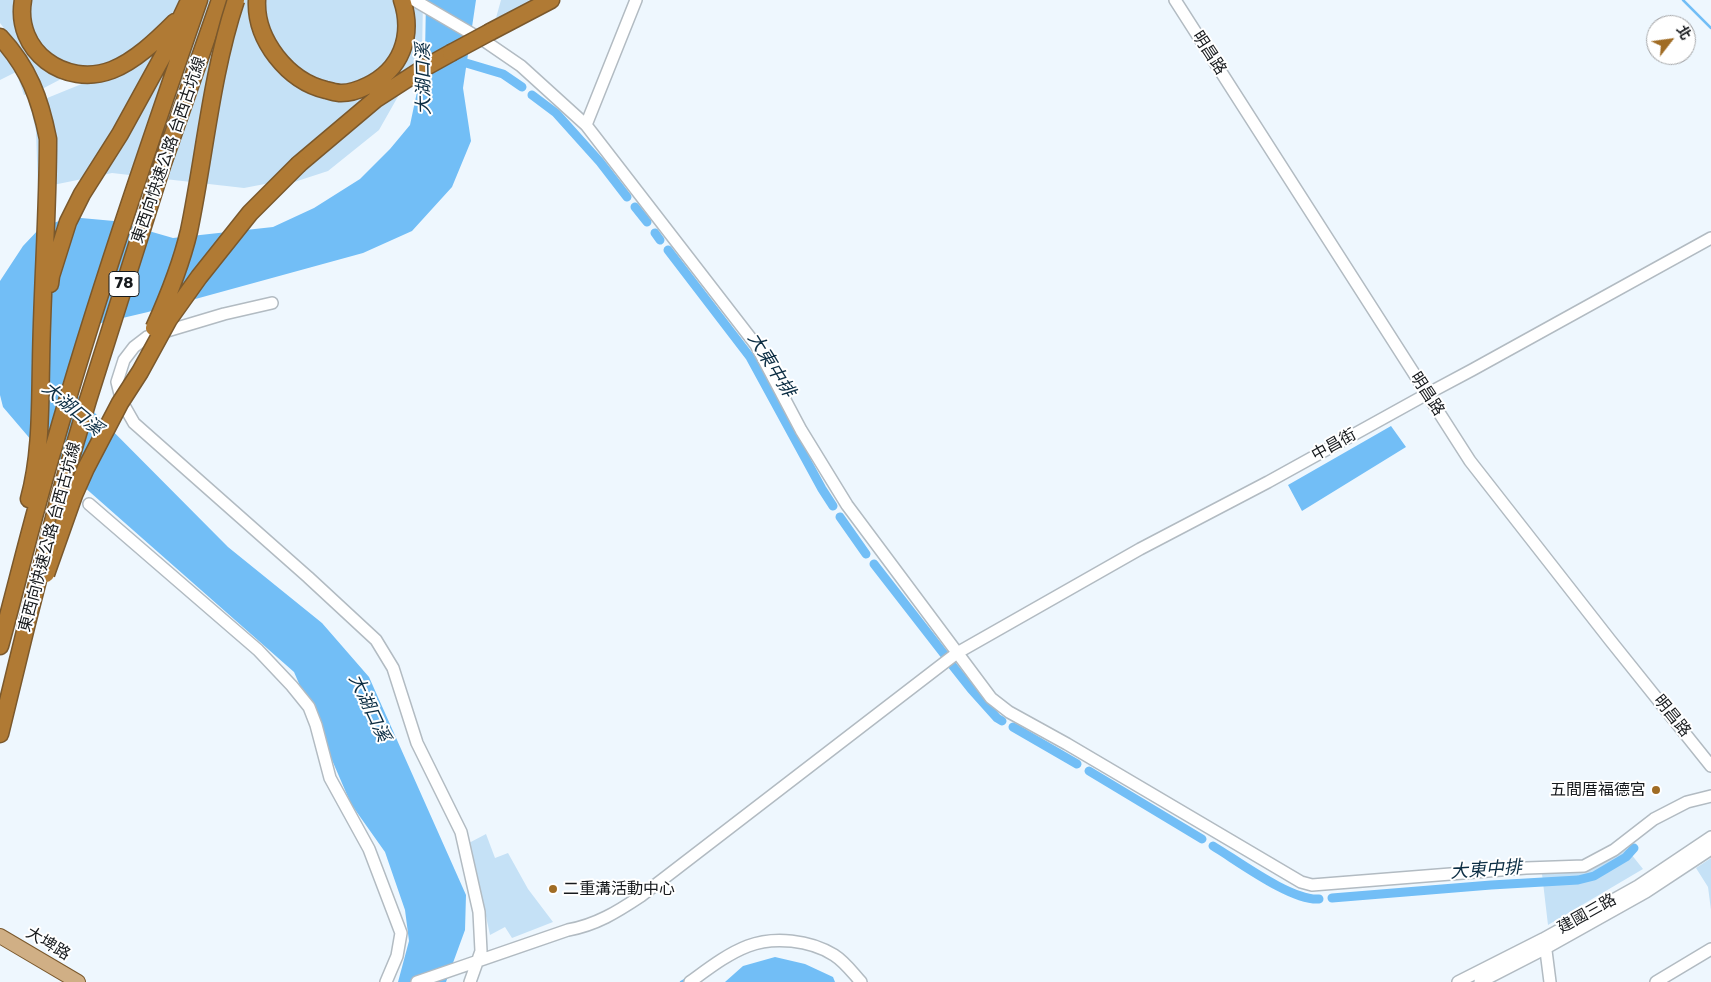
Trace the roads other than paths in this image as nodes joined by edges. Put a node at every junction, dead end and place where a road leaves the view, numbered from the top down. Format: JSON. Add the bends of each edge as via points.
{"nodes":[{"id":1,"x":23,"y":0,"type":"edge"},
{"id":2,"x":199,"y":0,"type":"edge"},
{"id":3,"x":220,"y":0,"type":"edge"},
{"id":4,"x":236,"y":0,"type":"edge"},
{"id":5,"x":256,"y":0,"type":"edge"},
{"id":6,"x":552,"y":0,"type":"edge"},
{"id":7,"x":636,"y":0,"type":"edge"},
{"id":8,"x":1175,"y":0,"type":"edge"},
{"id":9,"x":407,"y":3,"type":"edge"},
{"id":10,"x":187,"y":5,"type":"edge"},
{"id":11,"x":0,"y":37,"type":"edge"},
{"id":12,"x":586,"y":125,"type":"junction"},
{"id":13,"x":1711,"y":238,"type":"edge"},
{"id":14,"x":272,"y":303,"type":"dead end"},
{"id":15,"x":42,"y":332,"type":"junction"},
{"id":16,"x":1427,"y":394,"type":"junction"},
{"id":17,"x":120,"y":403,"type":"junction"},
{"id":18,"x":89,"y":504,"type":"dead end"},
{"id":19,"x":44,"y":573,"type":"junction"},
{"id":20,"x":0,"y":612,"type":"edge"},
{"id":21,"x":0,"y":646,"type":"edge"},
{"id":22,"x":957,"y":653,"type":"junction"},
{"id":23,"x":0,"y":734,"type":"edge"},
{"id":24,"x":0,"y":739,"type":"edge"},
{"id":25,"x":1711,"y":766,"type":"edge"},
{"id":26,"x":1711,"y":796,"type":"edge"},
{"id":27,"x":1711,"y":837,"type":"edge"},
{"id":28,"x":1711,"y":849,"type":"edge"},
{"id":29,"x":0,"y":936,"type":"edge"},
{"id":30,"x":1545,"y":943,"type":"junction"},
{"id":31,"x":1711,"y":949,"type":"edge"},
{"id":32,"x":472,"y":963,"type":"junction"},
{"id":33,"x":78,"y":982,"type":"edge"},
{"id":34,"x":386,"y":982,"type":"edge"},
{"id":35,"x":417,"y":982,"type":"edge"},
{"id":36,"x":470,"y":982,"type":"edge"},
{"id":37,"x":690,"y":982,"type":"edge"},
{"id":38,"x":860,"y":982,"type":"edge"},
{"id":39,"x":1458,"y":982,"type":"edge"},
{"id":40,"x":1480,"y":982,"type":"edge"},
{"id":41,"x":1550,"y":982,"type":"edge"},
{"id":42,"x":1656,"y":982,"type":"edge"}],
"edges":[{"from":1,"to":10,"type":"highway","via":[[23,22],[36,51],[49,64],[66,72],[88,75],[110,71],[136,56],[168,28]]},
{"from":2,"to":21,"type":"highway","name":"東西向快速公路 台西古坑線","number":"78","via":[[101,290],[53,446]]},
{"from":3,"to":19,"type":"highway","name":"東西向快速公路 台西古坑線","number":"78","via":[[132,259],[60,498]]},
{"from":4,"to":17,"type":"highway","bridge":true,"via":[[224,34],[188,233],[176,277]]},
{"from":5,"to":9,"type":"highway","via":[[262,31],[280,62],[303,81],[340,93],[375,82],[391,70],[406,40]]},
{"from":6,"to":17,"type":"highway","bridge":true,"via":[[424,68],[376,99],[299,164],[250,213],[199,277],[169,320]]},
{"from":7,"to":12,"type":"street"},
{"from":8,"to":16,"type":"street","name":"明昌路"},
{"from":9,"to":12,"type":"street","via":[[486,42],[521,66]]},
{"from":10,"to":15,"type":"highway","via":[[164,54],[68,222],[51,276]]},
{"from":11,"to":15,"type":"highway","via":[[14,53],[35,89],[48,139]]},
{"from":12,"to":22,"type":"street","via":[[756,345],[846,505]]},
{"from":13,"to":16,"type":"street","name":"中昌街"},
{"from":14,"to":32,"type":"street","via":[[147,337],[124,360],[117,382],[122,402],[134,424],[376,640],[394,668],[417,743],[461,832],[478,912],[481,951]]},
{"from":15,"to":20,"type":"highway","via":[[41,403],[35,470]]},
{"from":16,"to":22,"type":"street","name":"中昌街","via":[[1140,549]]},
{"from":16,"to":25,"type":"street","name":"明昌路","via":[[1470,461]]},
{"from":17,"to":19,"type":"highway","bridge":true,"via":[[86,468]]},
{"from":18,"to":34,"type":"street","via":[[258,650],[308,707],[316,724],[330,778],[369,849],[400,933],[397,956]]},
{"from":19,"to":23,"type":"highway","name":"東西向快速公路 台西古坑線","number":"78","via":[[26,623]]},
{"from":19,"to":24,"type":"highway"},
{"from":22,"to":26,"type":"street","via":[[991,698],[1009,712],[1301,882],[1312,885],[1584,866],[1614,850],[1654,819],[1687,802]]},
{"from":22,"to":32,"type":"street","name":"中昌街","via":[[611,916]]},
{"from":27,"to":30,"type":"street","name":"建國三路"},
{"from":28,"to":30,"type":"street","name":"建國三路","via":[[1646,892]]},
{"from":29,"to":33,"type":"main road","name":"大埤路"},
{"from":30,"to":39,"type":"street","name":"建國三路"},
{"from":30,"to":40,"type":"street","name":"建國三路"},
{"from":30,"to":41,"type":"street"},
{"from":31,"to":42,"type":"street"},
{"from":32,"to":35,"type":"street","name":"中昌街"},
{"from":32,"to":36,"type":"street"},
{"from":37,"to":38,"type":"street","via":[[750,945],[791,941],[818,947],[834,955]]}]}
